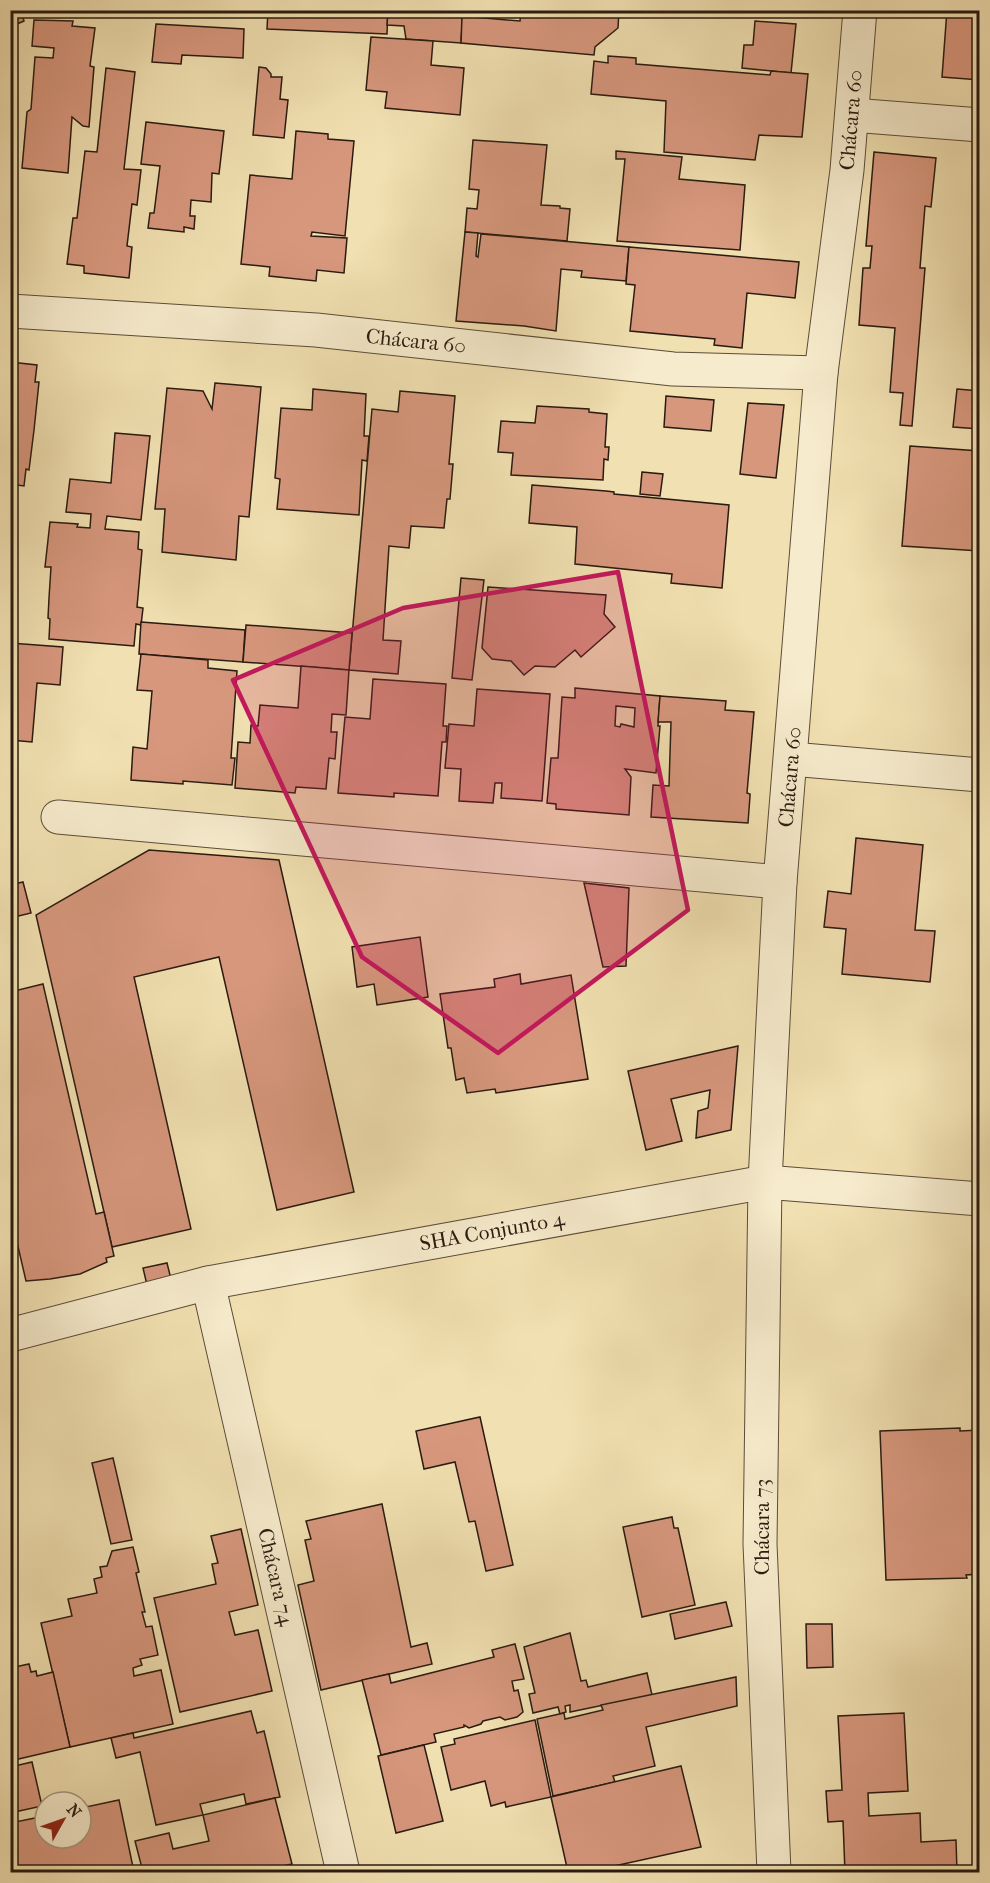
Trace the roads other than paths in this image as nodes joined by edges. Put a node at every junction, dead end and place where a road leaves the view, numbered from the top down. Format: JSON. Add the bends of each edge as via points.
{"nodes":[{"id":1,"x":860,"y":10,"type":"edge"},
{"id":2,"x":852,"y":115,"type":"junction"},
{"id":3,"x":980,"y":125,"type":"edge"},
{"id":4,"x":10,"y":311,"type":"edge"},
{"id":5,"x":822,"y":373,"type":"junction"},
{"id":6,"x":791,"y":759,"type":"junction"},
{"id":7,"x":980,"y":774,"type":"edge"},
{"id":8,"x":58,"y":818,"type":"dead end"},
{"id":9,"x":780,"y":882,"type":"junction"},
{"id":10,"x":765,"y":1182,"type":"junction"},
{"id":11,"x":980,"y":1199,"type":"edge"},
{"id":12,"x":208,"y":1283,"type":"junction"},
{"id":13,"x":10,"y":1335,"type":"edge"},
{"id":14,"x":343,"y":1872,"type":"edge"},
{"id":15,"x":774,"y":1872,"type":"edge"}],
"edges":[{"from":1,"to":2,"type":"street","name":"Chácara 60"},
{"from":2,"to":3,"type":"street"},
{"from":2,"to":5,"type":"street","name":"Chácara 60"},
{"from":4,"to":5,"type":"street","name":"Chácara 60","via":[[316,330],[673,369]]},
{"from":5,"to":6,"type":"street","name":"Chácara 60"},
{"from":6,"to":7,"type":"street"},
{"from":6,"to":9,"type":"street","name":"Chácara 60"},
{"from":8,"to":9,"type":"street"},
{"from":9,"to":10,"type":"street","name":"Chácara 60"},
{"from":10,"to":11,"type":"street","name":"SHA Conjunto 4"},
{"from":10,"to":12,"type":"street","name":"SHA Conjunto 4"},
{"from":10,"to":15,"type":"street","name":"Chácara 73","via":[[760,1544]]},
{"from":12,"to":13,"type":"street","name":"SHA Conjunto 4"},
{"from":12,"to":14,"type":"street","name":"Chácara 74"}]}
